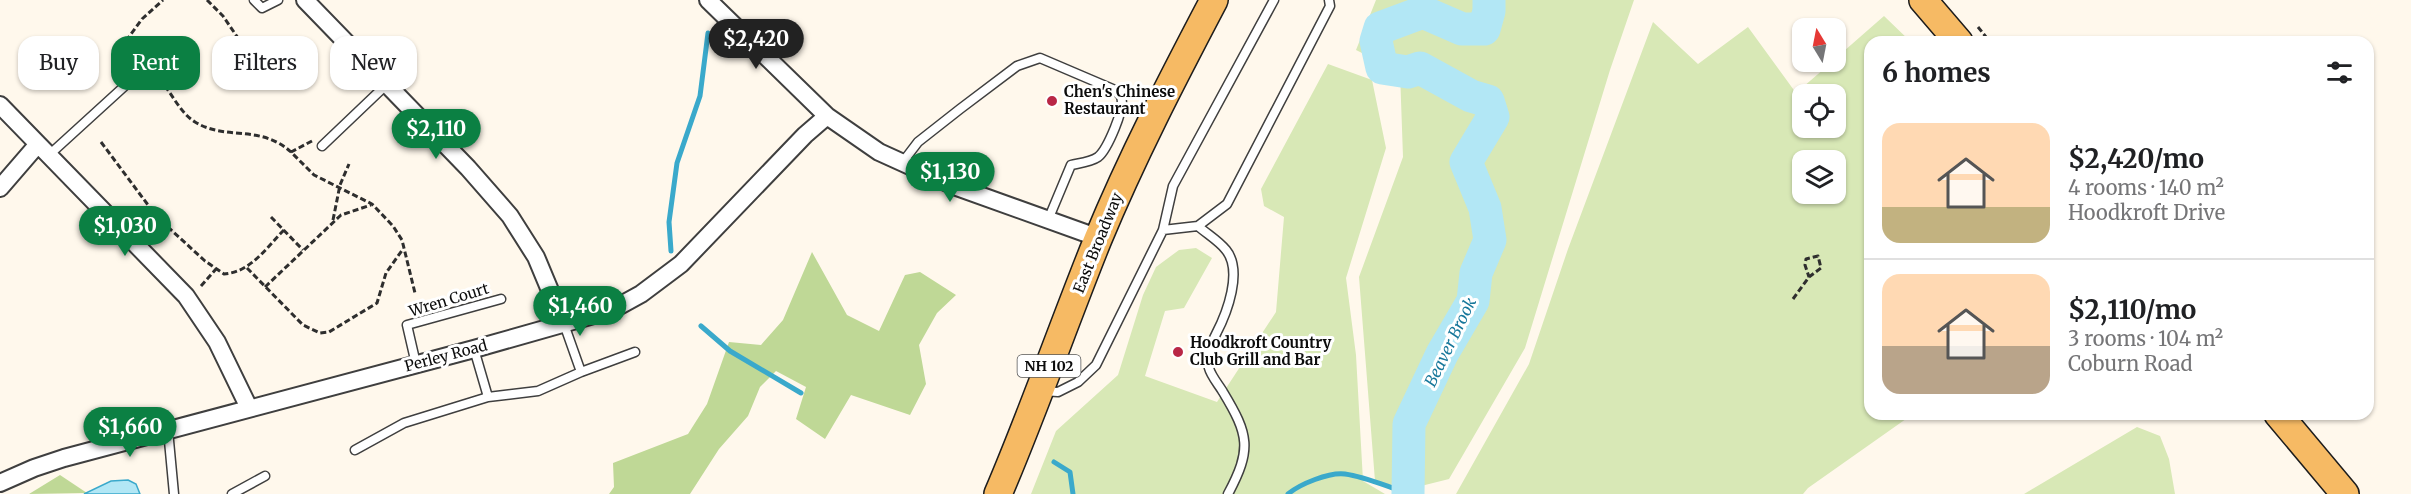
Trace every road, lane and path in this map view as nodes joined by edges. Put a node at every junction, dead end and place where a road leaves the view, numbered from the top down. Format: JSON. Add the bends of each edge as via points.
{"nodes":[{"id":1,"x":163,"y":0,"type":"edge"},
{"id":2,"x":207,"y":0,"type":"edge"},
{"id":3,"x":254,"y":0,"type":"edge"},
{"id":4,"x":279,"y":0,"type":"edge"},
{"id":5,"x":304,"y":0,"type":"edge"},
{"id":6,"x":708,"y":0,"type":"edge"},
{"id":7,"x":1214,"y":0,"type":"edge"},
{"id":8,"x":1274,"y":0,"type":"edge"},
{"id":9,"x":1329,"y":0,"type":"edge"},
{"id":10,"x":1932,"y":5,"type":"edge"},
{"id":11,"x":129,"y":36,"type":"edge"},
{"id":12,"x":237,"y":36,"type":"edge"},
{"id":13,"x":339,"y":36,"type":"edge"},
{"id":14,"x":1955,"y":36,"type":"edge"},
{"id":15,"x":119,"y":90,"type":"edge"},
{"id":16,"x":168,"y":90,"type":"edge"},
{"id":17,"x":381,"y":90,"type":"edge"},
{"id":18,"x":391,"y":90,"type":"edge"},
{"id":19,"x":0,"y":105,"type":"edge"},
{"id":20,"x":827,"y":116,"type":"junction"},
{"id":21,"x":101,"y":142,"type":"dead end"},
{"id":22,"x":322,"y":146,"type":"joint"},
{"id":23,"x":44,"y":150,"type":"junction"},
{"id":24,"x":291,"y":152,"type":"junction"},
{"id":25,"x":902,"y":163,"type":"junction"},
{"id":26,"x":349,"y":164,"type":"dead end"},
{"id":27,"x":0,"y":188,"type":"edge"},
{"id":28,"x":339,"y":189,"type":"junction"},
{"id":29,"x":372,"y":204,"type":"junction"},
{"id":30,"x":271,"y":217,"type":"dead end"},
{"id":31,"x":1048,"y":220,"type":"junction"},
{"id":32,"x":333,"y":222,"type":"junction"},
{"id":33,"x":1198,"y":226,"type":"junction"},
{"id":34,"x":284,"y":230,"type":"junction"},
{"id":35,"x":1163,"y":230,"type":"junction"},
{"id":36,"x":1099,"y":238,"type":"junction"},
{"id":37,"x":404,"y":248,"type":"junction"},
{"id":38,"x":303,"y":251,"type":"junction"},
{"id":39,"x":247,"y":268,"type":"junction"},
{"id":40,"x":216,"y":269,"type":"junction"},
{"id":41,"x":1809,"y":277,"type":"junction"},
{"id":42,"x":201,"y":286,"type":"dead end"},
{"id":43,"x":265,"y":287,"type":"junction"},
{"id":44,"x":415,"y":293,"type":"dead end"},
{"id":45,"x":501,"y":298,"type":"dead end"},
{"id":46,"x":1793,"y":299,"type":"dead end"},
{"id":47,"x":564,"y":324,"type":"junction"},
{"id":48,"x":474,"y":349,"type":"junction"},
{"id":49,"x":635,"y":352,"type":"dead end"},
{"id":50,"x":416,"y":364,"type":"junction"},
{"id":51,"x":581,"y":372,"type":"junction"},
{"id":52,"x":1040,"y":390,"type":"junction"},
{"id":53,"x":488,"y":397,"type":"junction"},
{"id":54,"x":249,"y":408,"type":"junction"},
{"id":55,"x":2283,"y":420,"type":"edge"},
{"id":56,"x":168,"y":430,"type":"junction"},
{"id":57,"x":354,"y":450,"type":"dead end"},
{"id":58,"x":265,"y":476,"type":"dead end"},
{"id":59,"x":0,"y":483,"type":"edge"},
{"id":60,"x":174,"y":494,"type":"edge"},
{"id":61,"x":232,"y":494,"type":"edge"},
{"id":62,"x":998,"y":494,"type":"edge"},
{"id":63,"x":1228,"y":494,"type":"edge"},
{"id":64,"x":2345,"y":494,"type":"edge"}],
"edges":[{"from":1,"to":11,"type":"path"},
{"from":2,"to":12,"type":"path"},
{"from":3,"to":4,"type":"lane","via":[[262,8]]},
{"from":5,"to":13,"type":"street"},
{"from":6,"to":20,"type":"street"},
{"from":7,"to":36,"type":"main road","name":"East Broadway","number":"NH 102","via":[[1158,108]]},
{"from":8,"to":35,"type":"lane","via":[[1173,186]]},
{"from":9,"to":33,"type":"lane","via":[[1330,6],[1313,41],[1227,204]]},
{"from":10,"to":14,"type":"main road"},
{"from":15,"to":23,"type":"lane"},
{"from":16,"to":24,"type":"path","via":[[196,122],[221,131],[272,138]]},
{"from":17,"to":22,"type":"lane"},
{"from":18,"to":47,"type":"street","via":[[510,216],[536,257]]},
{"from":19,"to":23,"type":"street"},
{"from":20,"to":25,"type":"street"},
{"from":20,"to":47,"type":"street","name":"Perley Road","via":[[674,270],[621,304]]},
{"from":21,"to":40,"type":"path","via":[[157,217]]},
{"from":22,"to":24,"type":"path","via":[[309,141]]},
{"from":23,"to":27,"type":"street"},
{"from":23,"to":54,"type":"street","via":[[186,296],[217,342]]},
{"from":24,"to":28,"type":"path","via":[[314,175]]},
{"from":25,"to":31,"type":"street"},
{"from":25,"to":31,"type":"lane","via":[[918,142],[960,109],[1017,66],[1040,58],[1115,90],[1122,105],[1101,155],[1071,165]]},
{"from":26,"to":28,"type":"path"},
{"from":28,"to":29,"type":"path"},
{"from":28,"to":32,"type":"path"},
{"from":29,"to":32,"type":"path","via":[[340,215]]},
{"from":29,"to":37,"type":"path","via":[[399,233]]},
{"from":30,"to":34,"type":"path"},
{"from":31,"to":36,"type":"street"},
{"from":32,"to":38,"type":"path"},
{"from":33,"to":35,"type":"lane"},
{"from":33,"to":63,"type":"lane","via":[[1227,252],[1234,274],[1224,320],[1208,349],[1208,368],[1244,433],[1242,465]]},
{"from":34,"to":38,"type":"path"},
{"from":34,"to":39,"type":"path"},
{"from":35,"to":52,"type":"lane","via":[[1096,365],[1078,382],[1058,392]]},
{"from":36,"to":52,"type":"main road","name":"East Broadway","number":"NH 102"},
{"from":37,"to":43,"type":"path","via":[[390,265],[377,303],[329,333],[303,325]]},
{"from":37,"to":44,"type":"path"},
{"from":38,"to":43,"type":"path"},
{"from":39,"to":40,"type":"path","via":[[224,274]]},
{"from":39,"to":43,"type":"path"},
{"from":40,"to":42,"type":"path"},
{"from":41,"to":41,"type":"path","via":[[1821,268],[1818,256],[1806,259]]},
{"from":41,"to":46,"type":"path"},
{"from":45,"to":50,"type":"lane","name":"Wren Court","via":[[407,325]]},
{"from":47,"to":48,"type":"street","name":"Perley Road"},
{"from":47,"to":51,"type":"lane"},
{"from":48,"to":50,"type":"street","name":"Perley Road"},
{"from":48,"to":53,"type":"lane"},
{"from":49,"to":51,"type":"lane"},
{"from":50,"to":54,"type":"street","name":"Perley Road"},
{"from":51,"to":53,"type":"lane","via":[[538,391]]},
{"from":52,"to":62,"type":"main road","name":"East Broadway","number":"NH 102"},
{"from":53,"to":57,"type":"lane","via":[[404,423]]},
{"from":54,"to":56,"type":"street","name":"Perley Road"},
{"from":55,"to":64,"type":"main road"},
{"from":56,"to":59,"type":"street","name":"Perley Road","via":[[34,468]]},
{"from":56,"to":60,"type":"lane"},
{"from":58,"to":61,"type":"lane"}]}
